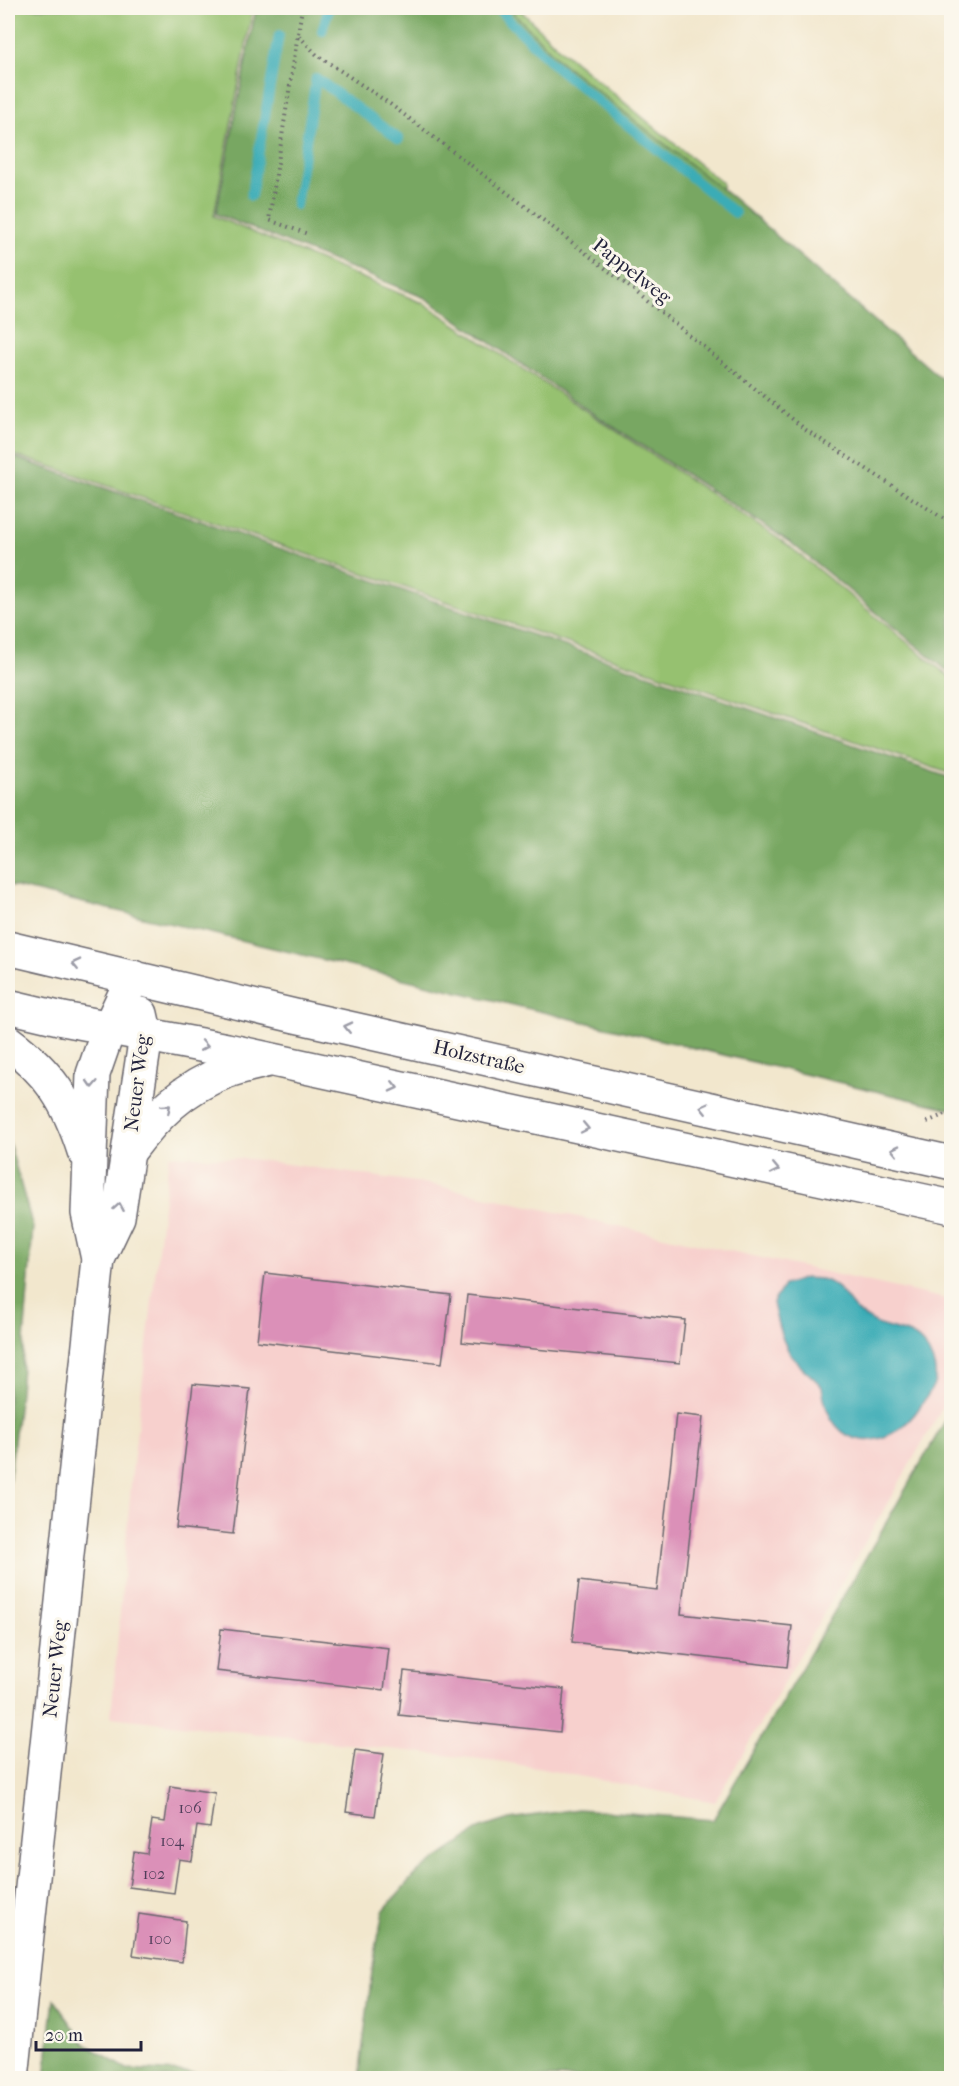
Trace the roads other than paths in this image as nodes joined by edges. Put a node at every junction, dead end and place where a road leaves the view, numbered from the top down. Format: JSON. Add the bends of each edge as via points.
{"nodes":[{"id":1,"x":8,"y":948,"type":"edge"},
{"id":2,"x":133,"y":977,"type":"junction"},
{"id":3,"x":8,"y":1006,"type":"edge"},
{"id":4,"x":108,"y":1028,"type":"junction"},
{"id":5,"x":146,"y":1036,"type":"junction"},
{"id":6,"x":8,"y":1042,"type":"edge"},
{"id":7,"x":270,"y":1059,"type":"junction"},
{"id":8,"x":128,"y":1152,"type":"junction"},
{"id":9,"x":951,"y":1163,"type":"edge"},
{"id":10,"x":88,"y":1168,"type":"junction"},
{"id":11,"x":951,"y":1207,"type":"edge"},
{"id":12,"x":98,"y":1259,"type":"junction"},
{"id":13,"x":12,"y":2079,"type":"edge"}],
"edges":[{"from":2,"to":1,"type":"main road","name":"Holzstraße","one_way":true},
{"from":2,"to":4,"type":"main road","name":"Neuer Weg"},
{"from":2,"to":5,"type":"main road","name":"Neuer Weg"},
{"from":9,"to":2,"type":"main road","name":"Holzstraße","one_way":true},
{"from":3,"to":4,"type":"main road"},
{"from":4,"to":5,"type":"main road"},
{"from":4,"to":10,"type":"main road","name":"Neuer Weg","one_way":true,"via":[[93,1074]]},
{"from":5,"to":7,"type":"main road","one_way":true},
{"from":5,"to":8,"type":"main road","name":"Neuer Weg"},
{"from":6,"to":10,"type":"main road","via":[[37,1065],[59,1093],[75,1121]]},
{"from":8,"to":7,"type":"main road","one_way":true,"via":[[152,1121],[200,1083]]},
{"from":7,"to":11,"type":"main road","one_way":true},
{"from":12,"to":8,"type":"main road","name":"Neuer Weg","one_way":true,"via":[[117,1217]]},
{"from":10,"to":12,"type":"main road","name":"Neuer Weg","via":[[88,1213]]},
{"from":12,"to":13,"type":"main road","name":"Neuer Weg"}]}
